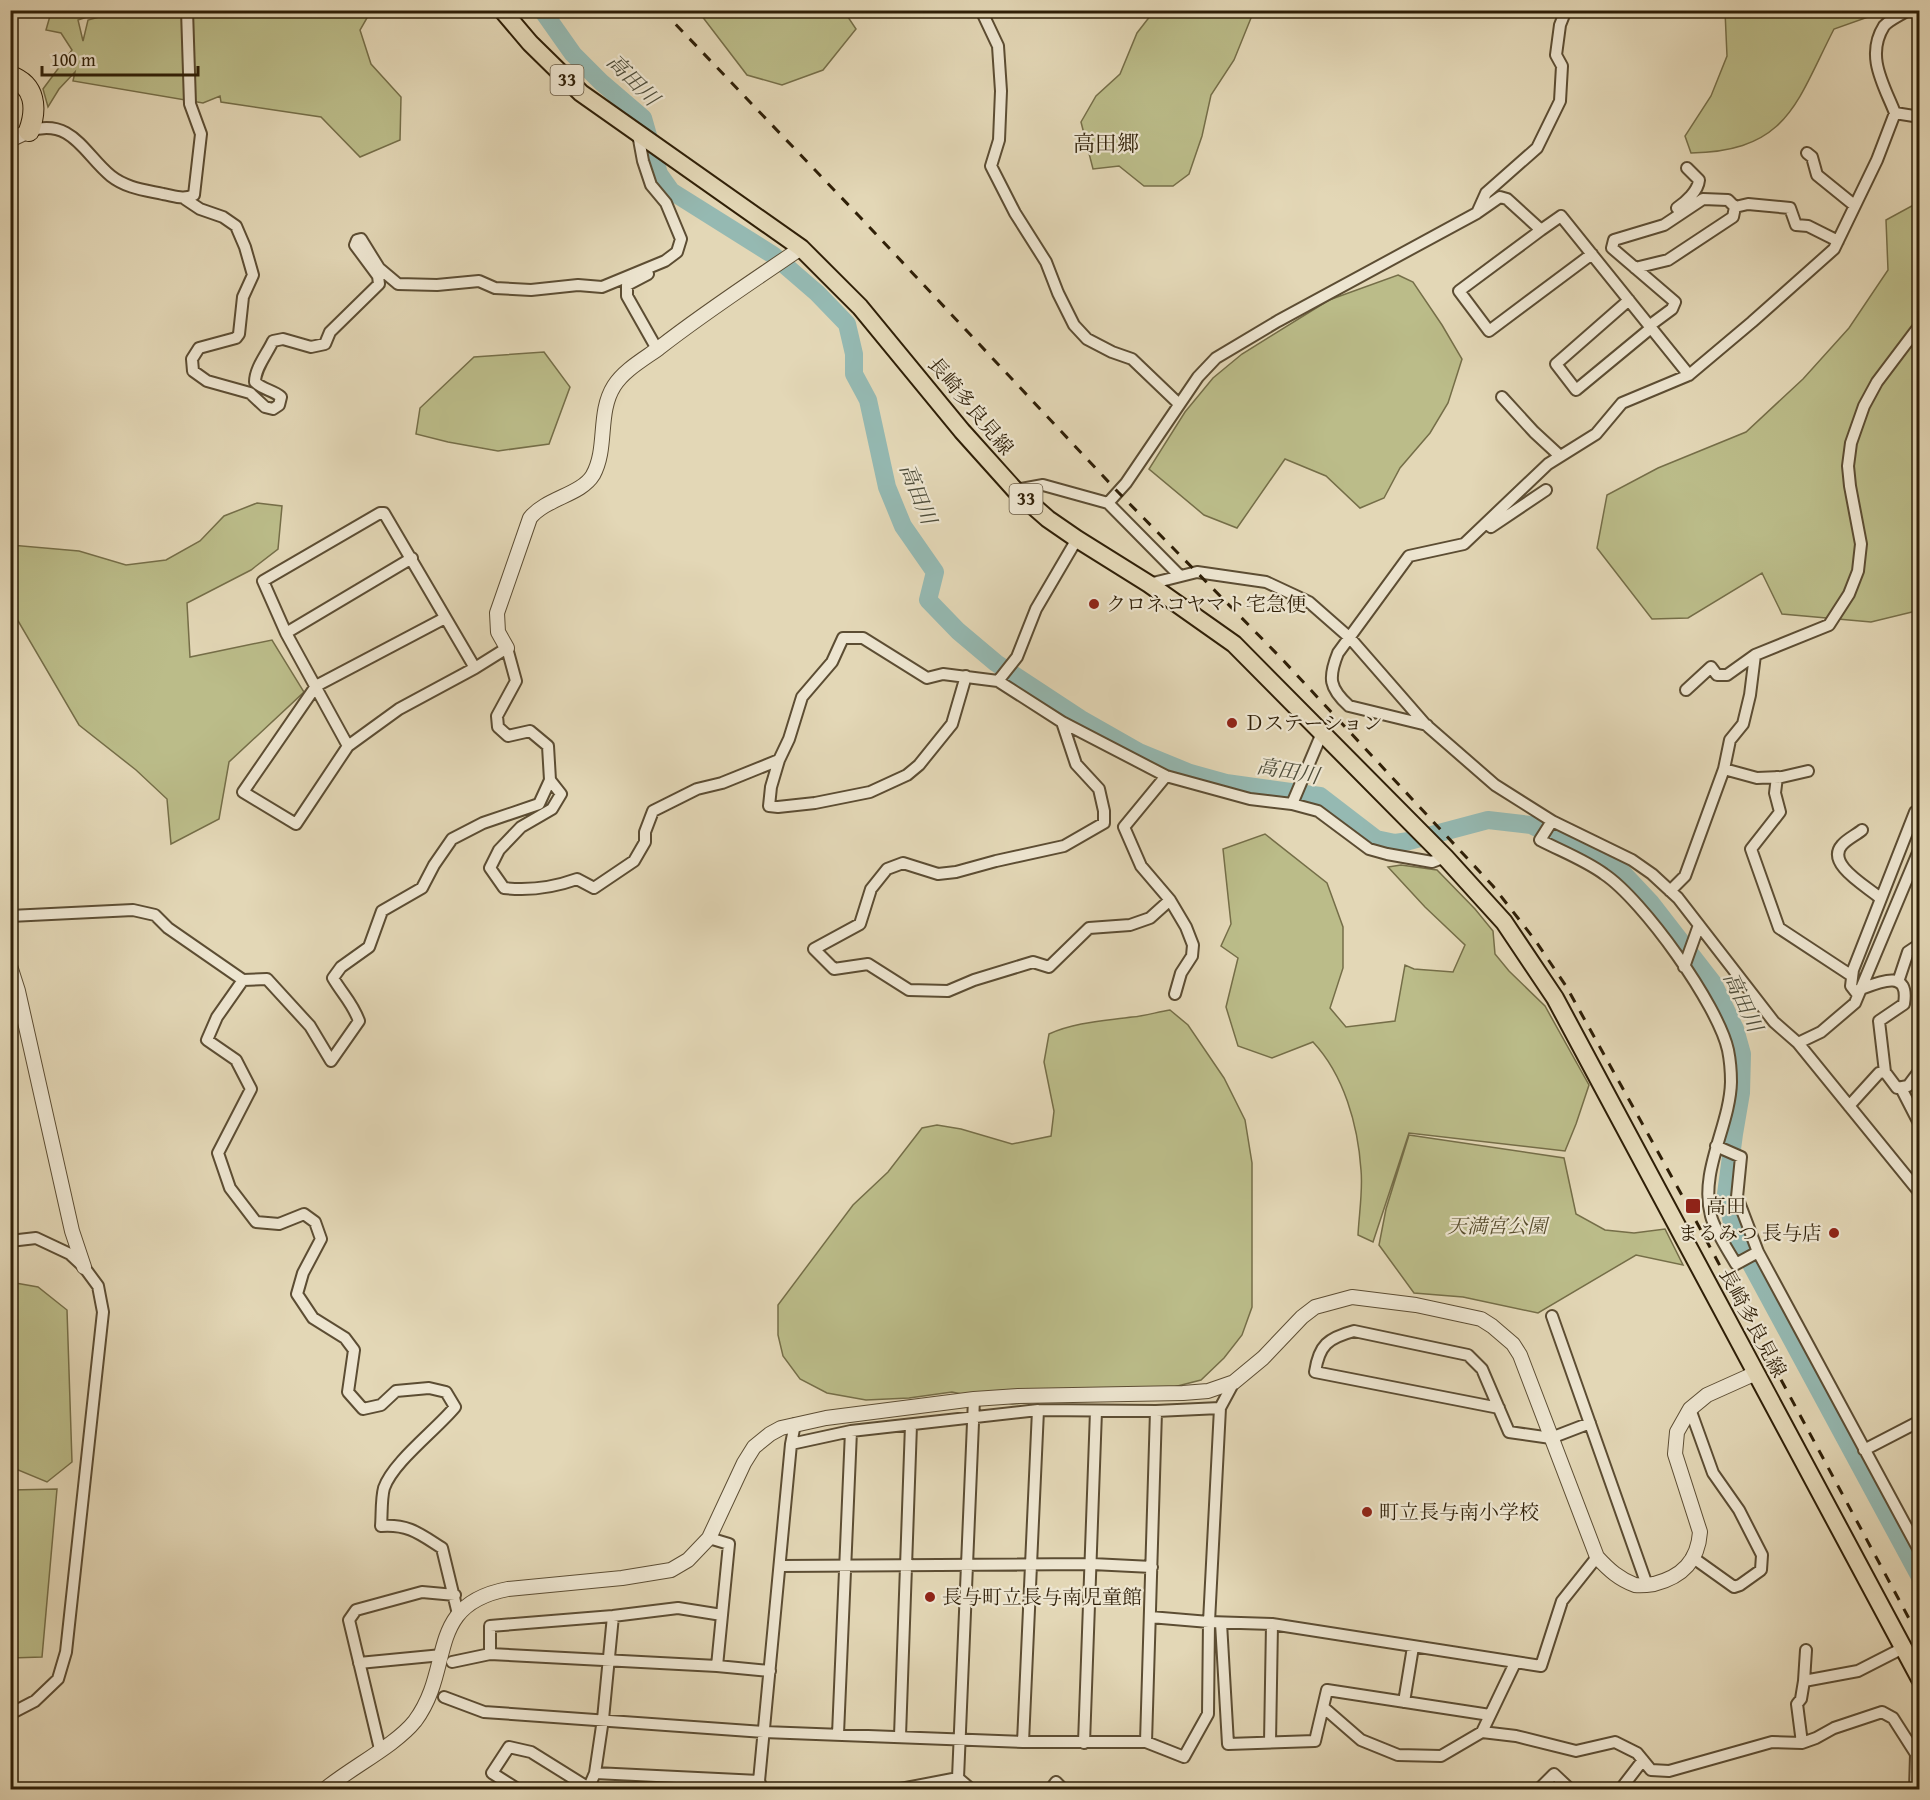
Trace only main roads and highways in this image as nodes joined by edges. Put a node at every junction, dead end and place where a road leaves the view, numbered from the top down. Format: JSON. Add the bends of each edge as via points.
{"nodes":[{"id":1,"x":502,"y":10,"type":"edge"},
{"id":2,"x":10,"y":76,"type":"edge"},
{"id":3,"x":28,"y":131,"type":"road end"},
{"id":4,"x":1920,"y":1679,"type":"edge"}],
"edges":[{"from":1,"to":4,"type":"main road","name":"長崎多良見線","number":"33","via":[[581,93],[796,252],[861,307],[962,431],[1015,490],[1048,519],[1234,644],[1504,922],[1555,998]]},
{"from":2,"to":3,"type":"highway","via":[[30,89],[34,110]]}]}
